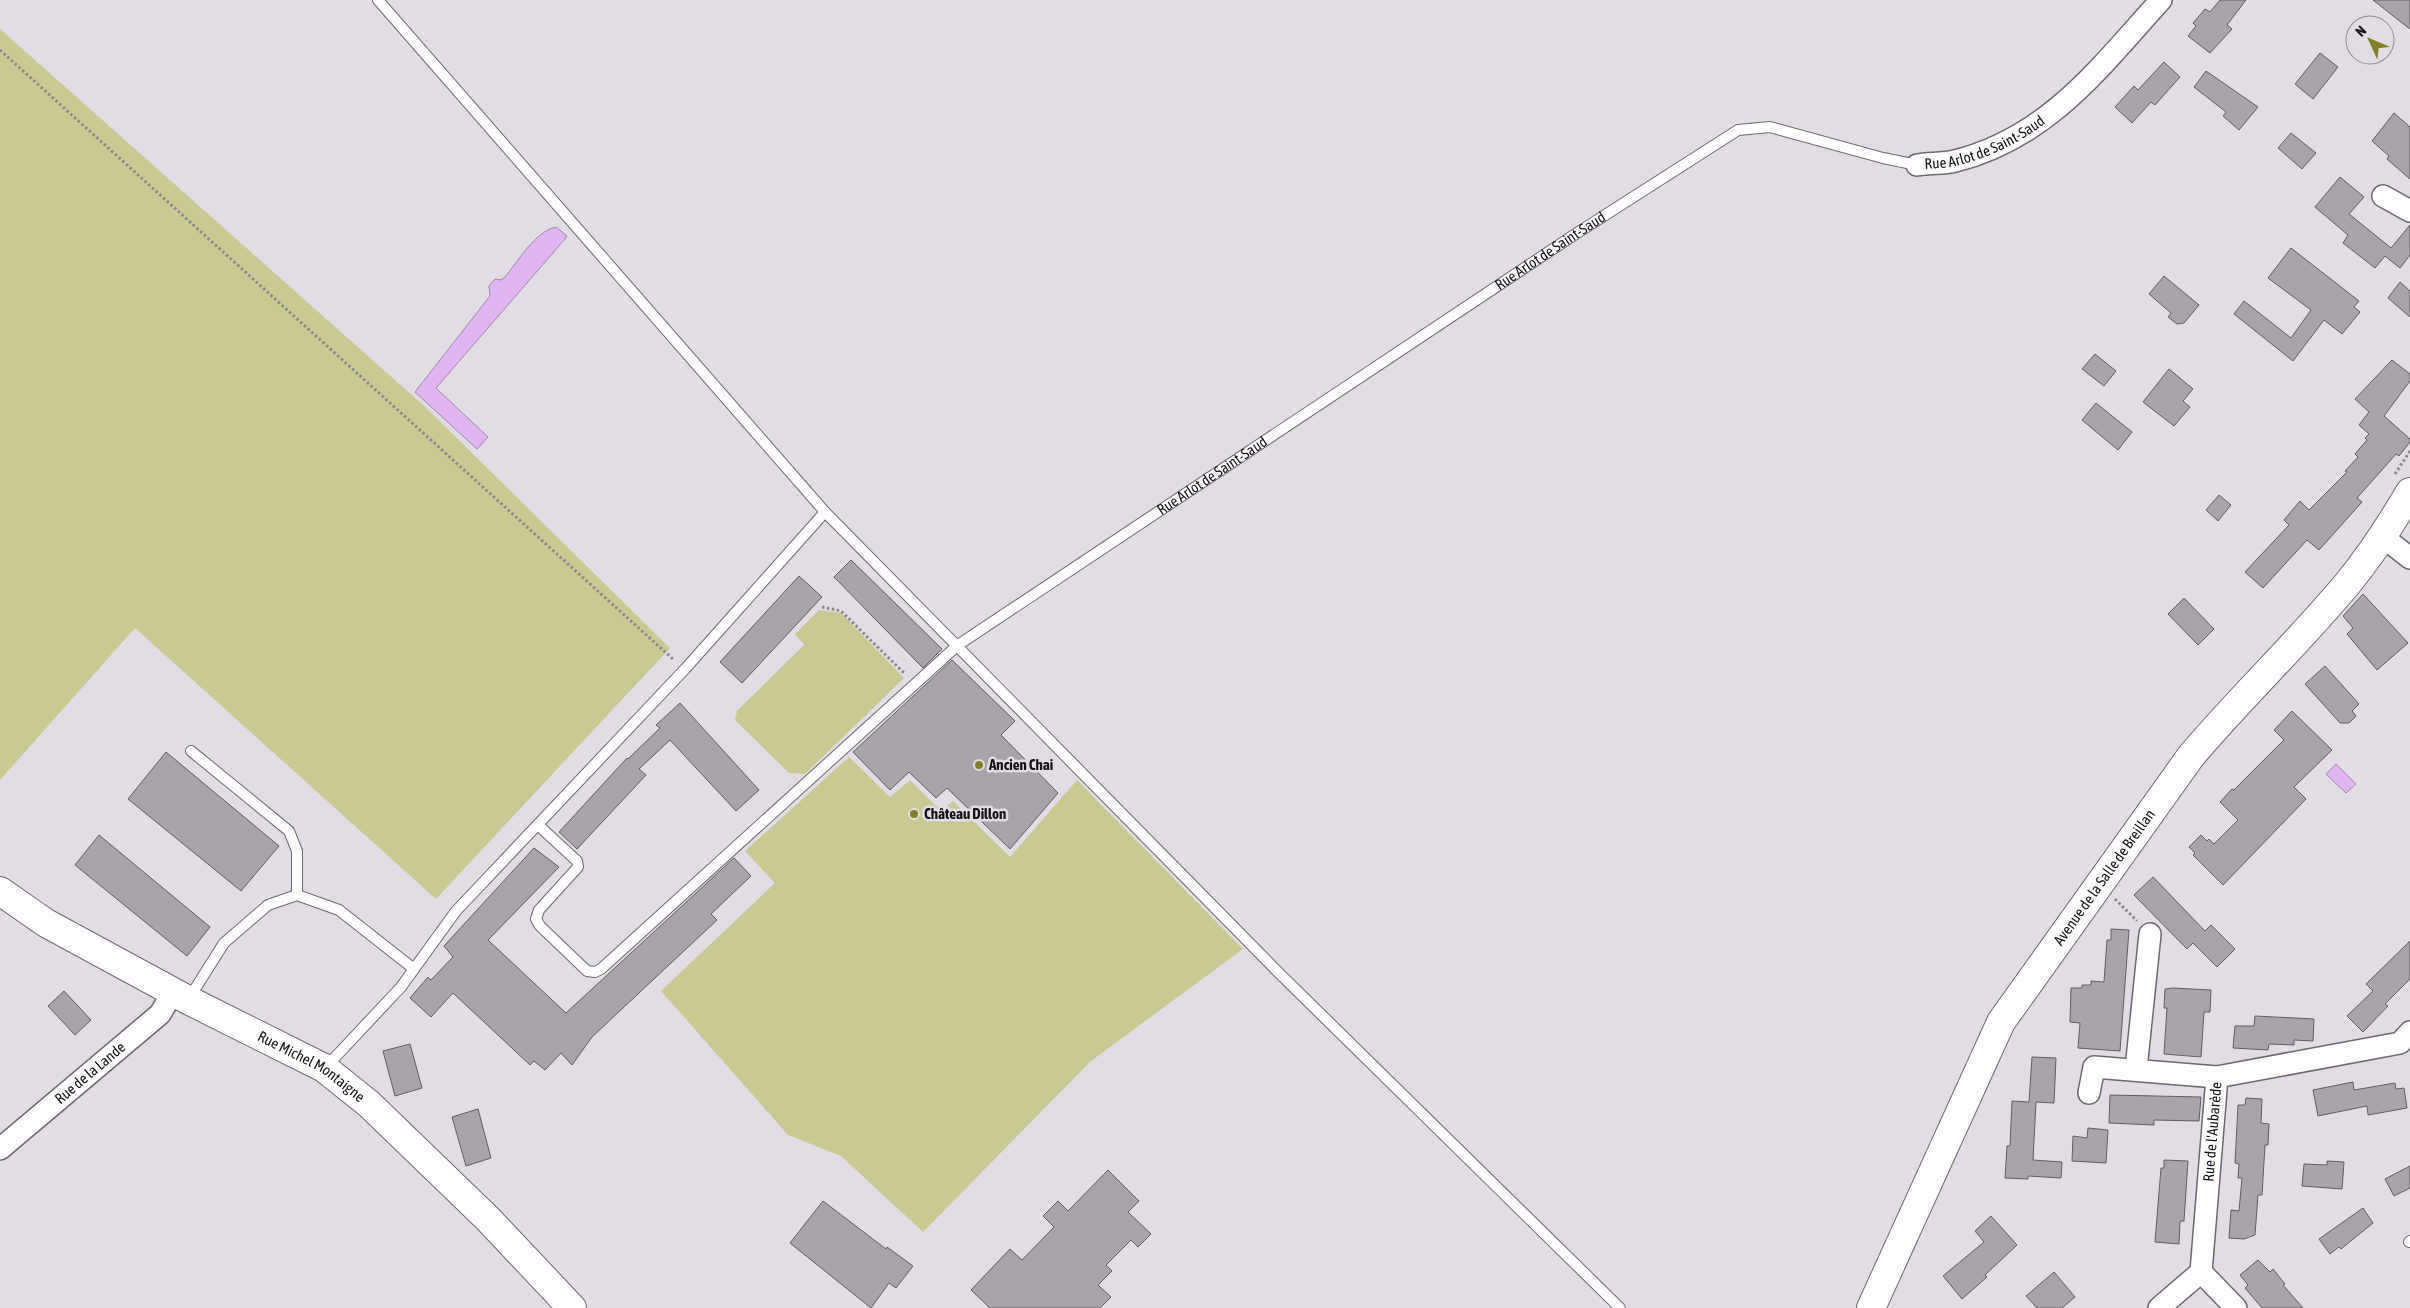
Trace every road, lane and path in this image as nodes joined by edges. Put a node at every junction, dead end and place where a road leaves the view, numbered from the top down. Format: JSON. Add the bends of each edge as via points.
{"nodes":[{"id":1,"x":378,"y":0,"type":"edge"},
{"id":2,"x":2161,"y":0,"type":"edge"},
{"id":3,"x":0,"y":50,"type":"edge"},
{"id":4,"x":1917,"y":165,"type":"joint"},
{"id":5,"x":2383,"y":196,"type":"dead end"},
{"id":6,"x":2410,"y":212,"type":"edge"},
{"id":7,"x":2410,"y":492,"type":"edge"},
{"id":8,"x":825,"y":512,"type":"junction"},
{"id":9,"x":2383,"y":537,"type":"junction"},
{"id":10,"x":2410,"y":558,"type":"edge"},
{"id":11,"x":822,"y":607,"type":"dead end"},
{"id":12,"x":958,"y":645,"type":"junction"},
{"id":13,"x":684,"y":669,"type":"junction"},
{"id":14,"x":914,"y":684,"type":"junction"},
{"id":15,"x":191,"y":751,"type":"dead end"},
{"id":16,"x":538,"y":825,"type":"junction"},
{"id":17,"x":2099,"y":882,"type":"junction"},
{"id":18,"x":0,"y":891,"type":"edge"},
{"id":19,"x":297,"y":895,"type":"junction"},
{"id":20,"x":2150,"y":934,"type":"joint"},
{"id":21,"x":414,"y":969,"type":"junction"},
{"id":22,"x":181,"y":996,"type":"junction"},
{"id":23,"x":2407,"y":1043,"type":"edge"},
{"id":24,"x":324,"y":1068,"type":"junction"},
{"id":25,"x":2136,"y":1069,"type":"junction"},
{"id":26,"x":2217,"y":1077,"type":"junction"},
{"id":27,"x":2088,"y":1093,"type":"dead end"},
{"id":28,"x":0,"y":1149,"type":"edge"},
{"id":29,"x":2201,"y":1272,"type":"junction"},
{"id":30,"x":572,"y":1308,"type":"edge"},
{"id":31,"x":1620,"y":1308,"type":"edge"},
{"id":32,"x":1871,"y":1308,"type":"edge"},
{"id":33,"x":2159,"y":1308,"type":"edge"},
{"id":34,"x":2236,"y":1308,"type":"edge"}],
"edges":[{"from":1,"to":8,"type":"lane"},
{"from":2,"to":4,"type":"street","name":"Rue Arlot de Saint-Saud","via":[[2102,67],[2062,106],[2026,132],[1954,161]]},
{"from":3,"to":13,"type":"path"},
{"from":4,"to":12,"type":"lane","name":"Rue Arlot de Saint-Saud","via":[[1770,127],[1738,130],[1574,235]]},
{"from":5,"to":6,"type":"street"},
{"from":7,"to":9,"type":"street","name":"Avenue de la Salle de Breillan"},
{"from":8,"to":12,"type":"lane"},
{"from":8,"to":13,"type":"lane"},
{"from":9,"to":10,"type":"street"},
{"from":9,"to":17,"type":"street","name":"Avenue de la Salle de Breillan","via":[[2346,585],[2191,756]]},
{"from":11,"to":14,"type":"path","via":[[841,611]]},
{"from":12,"to":14,"type":"lane","name":"Rue Arlot de Saint-Saud"},
{"from":12,"to":31,"type":"lane","via":[[1287,981]]},
{"from":13,"to":16,"type":"lane"},
{"from":14,"to":16,"type":"lane","name":"Rue Arlot de Saint-Saud","via":[[595,972],[587,971],[536,919],[539,910],[578,867],[577,861]]},
{"from":15,"to":19,"type":"lane","via":[[289,831],[297,851]]},
{"from":16,"to":21,"type":"lane","via":[[456,911]]},
{"from":17,"to":20,"type":"path"},
{"from":17,"to":32,"type":"street","name":"Avenue de la Salle de Breillan","via":[[2001,1022]]},
{"from":18,"to":22,"type":"street","name":"Rue Michel Montaigne","via":[[46,923]]},
{"from":19,"to":21,"type":"lane","via":[[339,910]]},
{"from":19,"to":22,"type":"lane","via":[[268,905],[224,943]]},
{"from":20,"to":25,"type":"street"},
{"from":21,"to":24,"type":"lane"},
{"from":22,"to":24,"type":"street","name":"Rue Michel Montaigne"},
{"from":22,"to":28,"type":"street","name":"Rue de la Lande"},
{"from":23,"to":26,"type":"street","name":"Rue de l'Aubarède"},
{"from":24,"to":30,"type":"street","name":"Rue Michel Montaigne","via":[[369,1104],[488,1219]]},
{"from":25,"to":26,"type":"street"},
{"from":25,"to":27,"type":"street","via":[[2094,1067]]},
{"from":26,"to":29,"type":"street","name":"Rue de l'Aubarède"},
{"from":29,"to":33,"type":"street"},
{"from":29,"to":34,"type":"street"}]}
